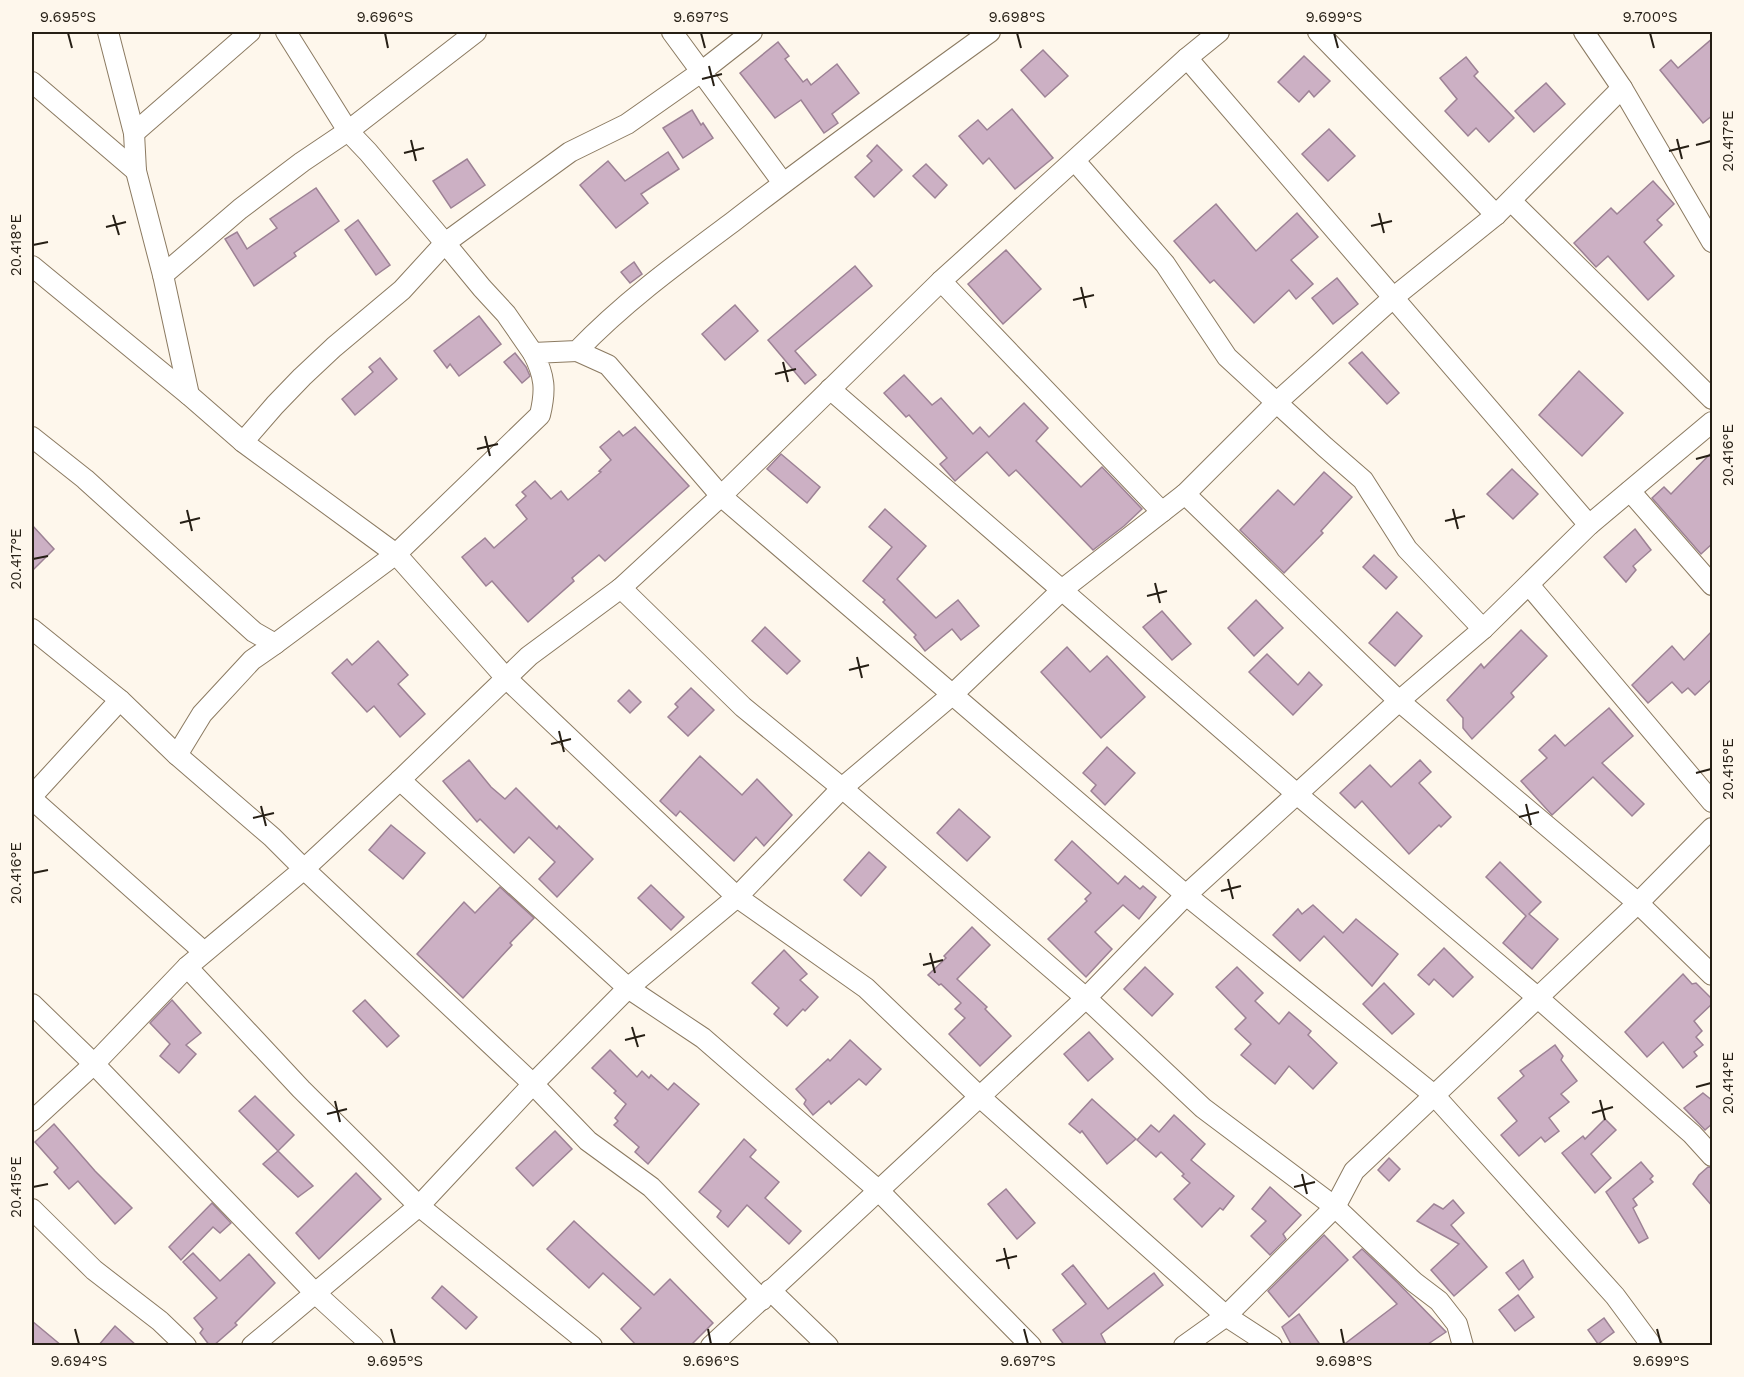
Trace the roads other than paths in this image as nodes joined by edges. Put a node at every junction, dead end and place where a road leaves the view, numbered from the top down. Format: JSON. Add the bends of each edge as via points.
{"nodes":[{"id":1,"x":108,"y":32,"type":"edge"},
{"id":2,"x":249,"y":32,"type":"edge"},
{"id":3,"x":286,"y":32,"type":"edge"},
{"id":4,"x":476,"y":32,"type":"edge"},
{"id":5,"x":672,"y":32,"type":"edge"},
{"id":6,"x":752,"y":32,"type":"edge"},
{"id":7,"x":990,"y":32,"type":"edge"},
{"id":8,"x":1219,"y":32,"type":"edge"},
{"id":9,"x":1318,"y":32,"type":"edge"},
{"id":10,"x":1584,"y":32,"type":"edge"},
{"id":11,"x":1187,"y":58,"type":"junction"},
{"id":12,"x":701,"y":72,"type":"junction"},
{"id":13,"x":32,"y":82,"type":"edge"},
{"id":14,"x":1622,"y":88,"type":"junction"},
{"id":15,"x":348,"y":131,"type":"junction"},
{"id":16,"x":134,"y":133,"type":"junction"},
{"id":17,"x":1075,"y":161,"type":"junction"},
{"id":18,"x":136,"y":171,"type":"junction"},
{"id":19,"x":783,"y":183,"type":"junction"},
{"id":20,"x":1511,"y":201,"type":"junction"},
{"id":21,"x":1496,"y":215,"type":"junction"},
{"id":22,"x":1713,"y":242,"type":"edge"},
{"id":23,"x":445,"y":243,"type":"junction"},
{"id":24,"x":34,"y":272,"type":"edge"},
{"id":25,"x":163,"y":275,"type":"junction"},
{"id":26,"x":941,"y":281,"type":"junction"},
{"id":27,"x":1394,"y":297,"type":"junction"},
{"id":28,"x":577,"y":351,"type":"junction"},
{"id":29,"x":533,"y":353,"type":"junction"},
{"id":30,"x":830,"y":389,"type":"junction"},
{"id":31,"x":189,"y":395,"type":"junction"},
{"id":32,"x":1713,"y":399,"type":"edge"},
{"id":33,"x":1276,"y":402,"type":"junction"},
{"id":34,"x":1713,"y":422,"type":"edge"},
{"id":35,"x":32,"y":437,"type":"edge"},
{"id":36,"x":243,"y":442,"type":"junction"},
{"id":37,"x":1630,"y":491,"type":"junction"},
{"id":38,"x":1185,"y":494,"type":"junction"},
{"id":39,"x":721,"y":496,"type":"junction"},
{"id":40,"x":1162,"y":512,"type":"junction"},
{"id":41,"x":1589,"y":525,"type":"junction"},
{"id":42,"x":396,"y":554,"type":"junction"},
{"id":43,"x":1529,"y":585,"type":"junction"},
{"id":44,"x":1713,"y":585,"type":"edge"},
{"id":45,"x":621,"y":588,"type":"junction"},
{"id":46,"x":1063,"y":589,"type":"junction"},
{"id":47,"x":32,"y":629,"type":"edge"},
{"id":48,"x":1483,"y":629,"type":"junction"},
{"id":49,"x":275,"y":644,"type":"junction"},
{"id":50,"x":506,"y":678,"type":"junction"},
{"id":51,"x":953,"y":694,"type":"junction"},
{"id":52,"x":120,"y":700,"type":"junction"},
{"id":53,"x":1399,"y":701,"type":"junction"},
{"id":54,"x":177,"y":755,"type":"junction"},
{"id":55,"x":400,"y":780,"type":"junction"},
{"id":56,"x":842,"y":788,"type":"junction"},
{"id":57,"x":1298,"y":795,"type":"junction"},
{"id":58,"x":32,"y":797,"type":"edge"},
{"id":59,"x":1713,"y":802,"type":"edge"},
{"id":60,"x":1713,"y":828,"type":"edge"},
{"id":61,"x":304,"y":868,"type":"junction"},
{"id":62,"x":1186,"y":895,"type":"junction"},
{"id":63,"x":737,"y":897,"type":"junction"},
{"id":64,"x":1638,"y":903,"type":"junction"},
{"id":65,"x":204,"y":952,"type":"junction"},
{"id":66,"x":187,"y":967,"type":"junction"},
{"id":67,"x":1713,"y":975,"type":"edge"},
{"id":68,"x":628,"y":988,"type":"junction"},
{"id":69,"x":1537,"y":997,"type":"junction"},
{"id":70,"x":1086,"y":998,"type":"junction"},
{"id":71,"x":32,"y":1004,"type":"edge"},
{"id":72,"x":94,"y":1064,"type":"junction"},
{"id":73,"x":533,"y":1084,"type":"junction"},
{"id":74,"x":1434,"y":1095,"type":"junction"},
{"id":75,"x":980,"y":1097,"type":"junction"},
{"id":76,"x":32,"y":1121,"type":"edge"},
{"id":77,"x":1713,"y":1156,"type":"edge"},
{"id":78,"x":878,"y":1190,"type":"junction"},
{"id":79,"x":419,"y":1206,"type":"junction"},
{"id":80,"x":1335,"y":1207,"type":"junction"},
{"id":81,"x":32,"y":1209,"type":"edge"},
{"id":82,"x":314,"y":1292,"type":"junction"},
{"id":83,"x":766,"y":1295,"type":"junction"},
{"id":84,"x":1226,"y":1316,"type":"junction"},
{"id":85,"x":186,"y":1346,"type":"edge"},
{"id":86,"x":252,"y":1346,"type":"edge"},
{"id":87,"x":373,"y":1346,"type":"edge"},
{"id":88,"x":592,"y":1346,"type":"edge"},
{"id":89,"x":711,"y":1346,"type":"edge"},
{"id":90,"x":828,"y":1346,"type":"edge"},
{"id":91,"x":1031,"y":1346,"type":"edge"},
{"id":92,"x":1184,"y":1346,"type":"edge"},
{"id":93,"x":1272,"y":1346,"type":"edge"},
{"id":94,"x":1463,"y":1346,"type":"edge"},
{"id":95,"x":1652,"y":1346,"type":"edge"}],
"edges":[{"from":1,"to":16,"type":"street"},
{"from":2,"to":16,"type":"street"},
{"from":3,"to":15,"type":"street"},
{"from":4,"to":15,"type":"street"},
{"from":5,"to":12,"type":"street"},
{"from":6,"to":12,"type":"street"},
{"from":7,"to":19,"type":"street"},
{"from":8,"to":11,"type":"street"},
{"from":9,"to":21,"type":"street"},
{"from":10,"to":14,"type":"street"},
{"from":11,"to":17,"type":"street"},
{"from":11,"to":27,"type":"street"},
{"from":12,"to":19,"type":"street"},
{"from":12,"to":23,"type":"street","via":[[627,124],[570,152]]},
{"from":13,"to":18,"type":"street"},
{"from":14,"to":20,"type":"street"},
{"from":14,"to":22,"type":"street"},
{"from":15,"to":23,"type":"street"},
{"from":15,"to":25,"type":"street","via":[[240,209]]},
{"from":16,"to":18,"type":"street"},
{"from":17,"to":26,"type":"street"},
{"from":17,"to":33,"type":"street","via":[[1165,264],[1227,357]]},
{"from":18,"to":25,"type":"street"},
{"from":19,"to":28,"type":"street","via":[[642,291]]},
{"from":20,"to":21,"type":"street"},
{"from":20,"to":32,"type":"street"},
{"from":21,"to":27,"type":"street"},
{"from":23,"to":29,"type":"street","via":[[506,314]]},
{"from":23,"to":36,"type":"street","via":[[402,290],[302,377]]},
{"from":24,"to":31,"type":"street"},
{"from":25,"to":31,"type":"street"},
{"from":26,"to":30,"type":"street"},
{"from":26,"to":40,"type":"street"},
{"from":27,"to":33,"type":"street"},
{"from":27,"to":41,"type":"street"},
{"from":28,"to":29,"type":"street"},
{"from":28,"to":39,"type":"street","via":[[608,365]]},
{"from":29,"to":42,"type":"street","via":[[545,393],[540,415]]},
{"from":30,"to":39,"type":"street"},
{"from":30,"to":46,"type":"street"},
{"from":31,"to":36,"type":"street"},
{"from":33,"to":38,"type":"street"},
{"from":33,"to":48,"type":"street","via":[[1363,480],[1407,549]]},
{"from":34,"to":37,"type":"street"},
{"from":35,"to":49,"type":"street","via":[[86,479],[254,632]]},
{"from":36,"to":42,"type":"street"},
{"from":37,"to":41,"type":"street"},
{"from":37,"to":44,"type":"street"},
{"from":38,"to":40,"type":"street"},
{"from":38,"to":53,"type":"street"},
{"from":39,"to":45,"type":"street"},
{"from":39,"to":51,"type":"street"},
{"from":40,"to":46,"type":"street"},
{"from":41,"to":43,"type":"street"},
{"from":42,"to":49,"type":"street"},
{"from":42,"to":50,"type":"street"},
{"from":43,"to":48,"type":"street"},
{"from":43,"to":59,"type":"street"},
{"from":45,"to":50,"type":"street","via":[[529,656]]},
{"from":45,"to":56,"type":"street","via":[[743,707]]},
{"from":46,"to":51,"type":"street"},
{"from":46,"to":57,"type":"street"},
{"from":47,"to":52,"type":"street"},
{"from":48,"to":53,"type":"street"},
{"from":49,"to":54,"type":"street","via":[[252,660],[202,714]]},
{"from":50,"to":55,"type":"street"},
{"from":50,"to":63,"type":"street"},
{"from":51,"to":56,"type":"street"},
{"from":51,"to":62,"type":"street"},
{"from":52,"to":54,"type":"street"},
{"from":52,"to":58,"type":"street"},
{"from":53,"to":57,"type":"street"},
{"from":53,"to":64,"type":"street"},
{"from":54,"to":61,"type":"street"},
{"from":55,"to":61,"type":"street"},
{"from":55,"to":68,"type":"street"},
{"from":56,"to":63,"type":"street"},
{"from":56,"to":70,"type":"street"},
{"from":57,"to":62,"type":"street"},
{"from":57,"to":69,"type":"street"},
{"from":58,"to":65,"type":"street"},
{"from":60,"to":64,"type":"street"},
{"from":61,"to":65,"type":"street"},
{"from":61,"to":73,"type":"street"},
{"from":62,"to":70,"type":"street"},
{"from":62,"to":74,"type":"street"},
{"from":63,"to":68,"type":"street"},
{"from":63,"to":75,"type":"street","via":[[866,988]]},
{"from":64,"to":67,"type":"street"},
{"from":64,"to":69,"type":"street"},
{"from":65,"to":66,"type":"street"},
{"from":66,"to":72,"type":"street"},
{"from":66,"to":79,"type":"street","via":[[301,1089]]},
{"from":68,"to":73,"type":"street"},
{"from":68,"to":78,"type":"street","via":[[702,1038]]},
{"from":69,"to":74,"type":"street"},
{"from":69,"to":77,"type":"street"},
{"from":70,"to":75,"type":"street"},
{"from":70,"to":80,"type":"street","via":[[1203,1108]]},
{"from":71,"to":72,"type":"street"},
{"from":72,"to":76,"type":"street"},
{"from":72,"to":82,"type":"street"},
{"from":73,"to":79,"type":"street"},
{"from":73,"to":83,"type":"street","via":[[588,1141],[651,1187]]},
{"from":74,"to":80,"type":"street","via":[[1354,1171]]},
{"from":74,"to":95,"type":"street","via":[[1615,1296]]},
{"from":75,"to":78,"type":"street"},
{"from":75,"to":84,"type":"street"},
{"from":78,"to":83,"type":"street"},
{"from":78,"to":91,"type":"street"},
{"from":79,"to":82,"type":"street"},
{"from":79,"to":88,"type":"street"},
{"from":80,"to":84,"type":"street"},
{"from":80,"to":94,"type":"street","via":[[1439,1301],[1457,1324]]},
{"from":81,"to":85,"type":"street","via":[[94,1270]]},
{"from":82,"to":86,"type":"street"},
{"from":82,"to":87,"type":"street"},
{"from":83,"to":89,"type":"street"},
{"from":83,"to":90,"type":"street"},
{"from":84,"to":92,"type":"street"},
{"from":84,"to":93,"type":"street"}]}
